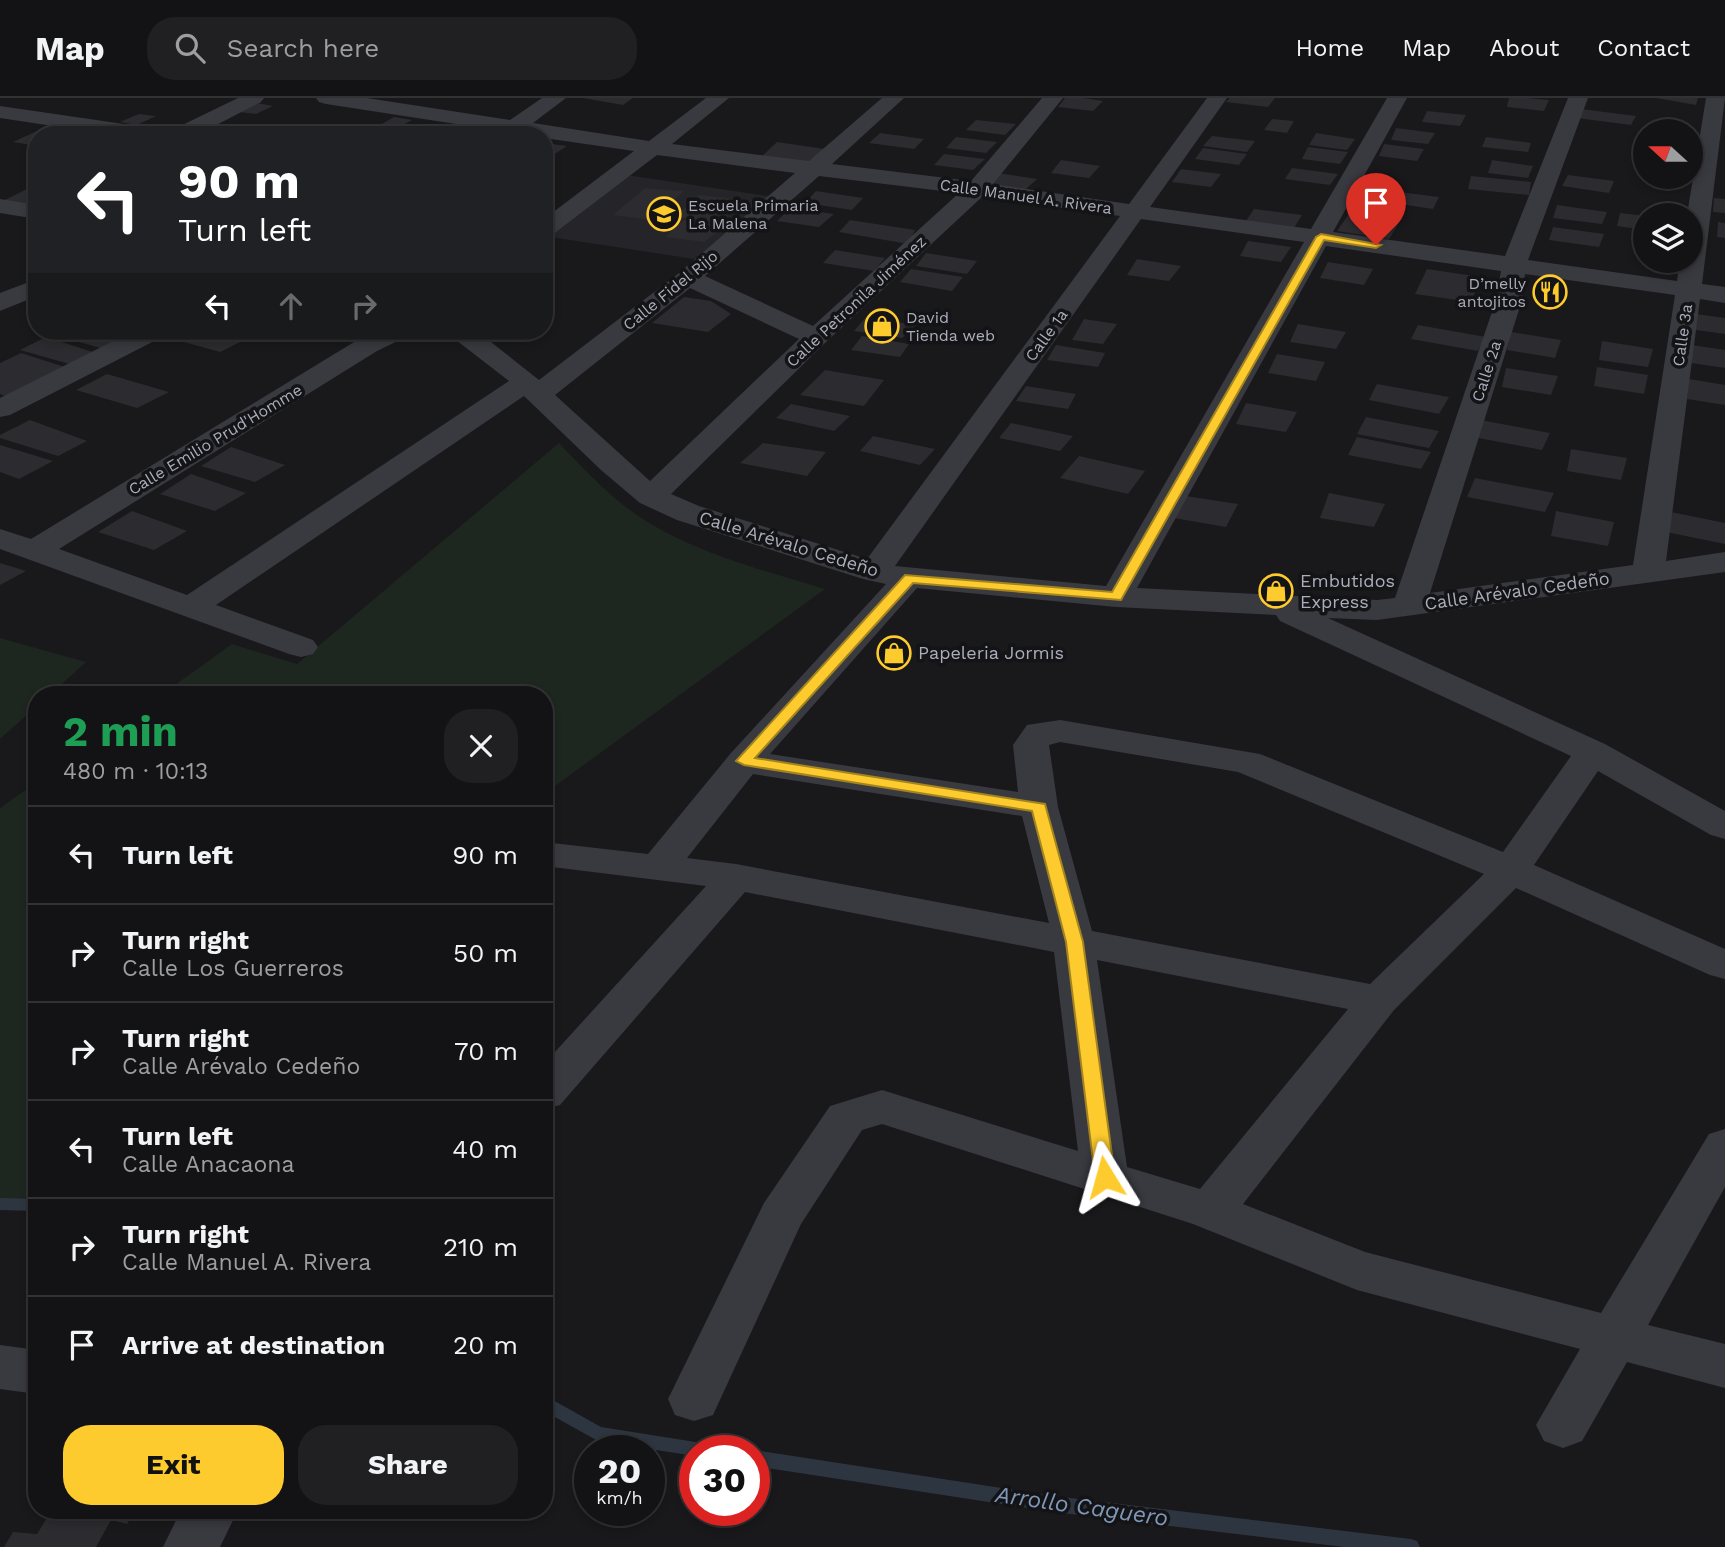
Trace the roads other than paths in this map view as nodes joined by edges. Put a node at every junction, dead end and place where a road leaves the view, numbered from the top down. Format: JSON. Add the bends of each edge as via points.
{"nodes":[{"id":1,"x":254,"y":98,"type":"edge"},
{"id":2,"x":326,"y":98,"type":"edge"},
{"id":3,"x":556,"y":98,"type":"edge"},
{"id":4,"x":719,"y":98,"type":"edge"},
{"id":5,"x":894,"y":98,"type":"edge"},
{"id":6,"x":1053,"y":98,"type":"edge"},
{"id":7,"x":1217,"y":98,"type":"edge"},
{"id":8,"x":1397,"y":98,"type":"edge"},
{"id":9,"x":1578,"y":98,"type":"edge"},
{"id":10,"x":1716,"y":98,"type":"edge"},
{"id":11,"x":390,"y":102,"type":"edge"},
{"id":12,"x":0,"y":112,"type":"edge"},
{"id":13,"x":96,"y":126,"type":"edge"},
{"id":14,"x":198,"y":126,"type":"edge"},
{"id":15,"x":488,"y":126,"type":"edge"},
{"id":16,"x":515,"y":126,"type":"edge"},
{"id":17,"x":553,"y":136,"type":"edge"},
{"id":18,"x":655,"y":148,"type":"junction"},
{"id":19,"x":816,"y":167,"type":"junction"},
{"id":20,"x":976,"y":189,"type":"junction"},
{"id":21,"x":1135,"y":211,"type":"junction"},
{"id":22,"x":553,"y":223,"type":"edge"},
{"id":23,"x":1321,"y":237,"type":"junction"},
{"id":24,"x":1514,"y":265,"type":"junction"},
{"id":25,"x":688,"y":278,"type":"junction"},
{"id":26,"x":28,"y":290,"type":"edge"},
{"id":27,"x":1688,"y":290,"type":"junction"},
{"id":28,"x":1725,"y":295,"type":"edge"},
{"id":29,"x":0,"y":303,"type":"edge"},
{"id":30,"x":816,"y":337,"type":"junction"},
{"id":31,"x":135,"y":340,"type":"edge"},
{"id":32,"x":378,"y":340,"type":"edge"},
{"id":33,"x":473,"y":340,"type":"edge"},
{"id":34,"x":531,"y":389,"type":"junction"},
{"id":35,"x":0,"y":409,"type":"edge"},
{"id":36,"x":652,"y":497,"type":"junction"},
{"id":37,"x":0,"y":538,"type":"edge"},
{"id":38,"x":34,"y":550,"type":"junction"},
{"id":39,"x":1725,"y":562,"type":"edge"},
{"id":40,"x":874,"y":572,"type":"junction"},
{"id":41,"x":1648,"y":572,"type":"junction"},
{"id":42,"x":909,"y":578,"type":"junction"},
{"id":43,"x":1116,"y":597,"type":"junction"},
{"id":44,"x":1270,"y":605,"type":"junction"},
{"id":45,"x":1409,"y":606,"type":"junction"},
{"id":46,"x":191,"y":607,"type":"junction"},
{"id":47,"x":301,"y":647,"type":"dead end"},
{"id":48,"x":1592,"y":752,"type":"junction"},
{"id":49,"x":744,"y":761,"type":"junction"},
{"id":50,"x":1039,"y":807,"type":"junction"},
{"id":51,"x":1720,"y":821,"type":"edge"},
{"id":52,"x":553,"y":855,"type":"edge"},
{"id":53,"x":659,"y":867,"type":"junction"},
{"id":54,"x":1511,"y":870,"type":"junction"},
{"id":55,"x":736,"y":877,"type":"junction"},
{"id":56,"x":1074,"y":942,"type":"junction"},
{"id":57,"x":1725,"y":965,"type":"edge"},
{"id":58,"x":1379,"y":1000,"type":"junction"},
{"id":59,"x":553,"y":1083,"type":"edge"},
{"id":60,"x":1725,"y":1146,"type":"edge"},
{"id":61,"x":1105,"y":1177,"type":"junction"},
{"id":62,"x":1210,"y":1211,"type":"junction"},
{"id":63,"x":1614,"y":1337,"type":"junction"},
{"id":64,"x":1725,"y":1366,"type":"edge"},
{"id":65,"x":0,"y":1367,"type":"edge"},
{"id":66,"x":28,"y":1372,"type":"edge"},
{"id":67,"x":694,"y":1399,"type":"dead end"},
{"id":68,"x":1563,"y":1425,"type":"dead end"},
{"id":69,"x":205,"y":1519,"type":"edge"},
{"id":70,"x":191,"y":1547,"type":"edge"}],
"edges":[{"from":1,"to":14,"type":"street"},
{"from":2,"to":11,"type":"street","name":"Calle Manuel A. Rivera"},
{"from":3,"to":16,"type":"street"},
{"from":4,"to":18,"type":"street"},
{"from":5,"to":19,"type":"street","name":"Calle Fidel Rijo"},
{"from":6,"to":20,"type":"street","name":"Calle Petronila Jiménez"},
{"from":7,"to":21,"type":"street","name":"Calle 1a"},
{"from":8,"to":23,"type":"street"},
{"from":9,"to":24,"type":"street","name":"Calle 2a"},
{"from":10,"to":27,"type":"street","name":"Calle 3a"},
{"from":11,"to":15,"type":"street","name":"Calle Manuel A. Rivera"},
{"from":12,"to":13,"type":"street"},
{"from":17,"to":18,"type":"street","name":"Calle Manuel A. Rivera"},
{"from":18,"to":19,"type":"street","name":"Calle Manuel A. Rivera"},
{"from":18,"to":22,"type":"street"},
{"from":19,"to":20,"type":"street","name":"Calle Manuel A. Rivera"},
{"from":19,"to":25,"type":"street","name":"Calle Fidel Rijo"},
{"from":20,"to":21,"type":"street","name":"Calle Manuel A. Rivera"},
{"from":20,"to":30,"type":"street","name":"Calle Petronila Jiménez"},
{"from":21,"to":23,"type":"street","name":"Calle Manuel A. Rivera"},
{"from":21,"to":40,"type":"street","name":"Calle 1a"},
{"from":23,"to":24,"type":"street","name":"Calle Manuel A. Rivera"},
{"from":23,"to":43,"type":"street"},
{"from":24,"to":27,"type":"street","name":"Calle Manuel A. Rivera"},
{"from":24,"to":45,"type":"street","name":"Calle 2a","via":[[1509,300]]},
{"from":25,"to":30,"type":"street"},
{"from":25,"to":34,"type":"street","name":"Calle Fidel Rijo"},
{"from":26,"to":29,"type":"street"},
{"from":27,"to":28,"type":"street","name":"Calle Manuel A. Rivera"},
{"from":27,"to":41,"type":"street","name":"Calle 3a"},
{"from":30,"to":36,"type":"street","name":"Calle Petronila Jiménez"},
{"from":31,"to":35,"type":"street"},
{"from":32,"to":38,"type":"street","name":"Calle Emilio Prud'Homme"},
{"from":33,"to":34,"type":"street","name":"Calle Arévalo Cedeño"},
{"from":34,"to":36,"type":"street","name":"Calle Arévalo Cedeño"},
{"from":34,"to":46,"type":"street","name":"Calle Fidel Rijo"},
{"from":36,"to":40,"type":"street","name":"Calle Arévalo Cedeño","via":[[688,513]]},
{"from":37,"to":38,"type":"street"},
{"from":38,"to":46,"type":"street"},
{"from":39,"to":41,"type":"street","name":"Calle Arévalo Cedeño"},
{"from":40,"to":42,"type":"street","name":"Calle Arévalo Cedeño"},
{"from":41,"to":45,"type":"street","name":"Calle Arévalo Cedeño"},
{"from":42,"to":43,"type":"street","name":"Calle Arévalo Cedeño"},
{"from":42,"to":49,"type":"street"},
{"from":43,"to":44,"type":"street","name":"Calle Arévalo Cedeño"},
{"from":44,"to":45,"type":"street","name":"Calle Arévalo Cedeño","via":[[1377,610]]},
{"from":44,"to":48,"type":"street"},
{"from":46,"to":47,"type":"street"},
{"from":48,"to":51,"type":"street"},
{"from":48,"to":54,"type":"street"},
{"from":49,"to":50,"type":"street"},
{"from":49,"to":53,"type":"street"},
{"from":50,"to":54,"type":"street","via":[[1031,745],[1040,733],[1060,731],[1247,762]]},
{"from":50,"to":56,"type":"street"},
{"from":52,"to":53,"type":"street"},
{"from":53,"to":55,"type":"street"},
{"from":54,"to":57,"type":"street"},
{"from":54,"to":58,"type":"street"},
{"from":55,"to":56,"type":"street"},
{"from":55,"to":59,"type":"street"},
{"from":56,"to":58,"type":"street"},
{"from":56,"to":61,"type":"street"},
{"from":58,"to":62,"type":"street"},
{"from":60,"to":63,"type":"street"},
{"from":61,"to":62,"type":"street"},
{"from":61,"to":67,"type":"street","via":[[882,1107],[846,1118],[781,1216]]},
{"from":62,"to":63,"type":"street","via":[[1357,1270]]},
{"from":63,"to":64,"type":"street"},
{"from":63,"to":68,"type":"street"},
{"from":65,"to":66,"type":"street"},
{"from":69,"to":70,"type":"street"}]}
